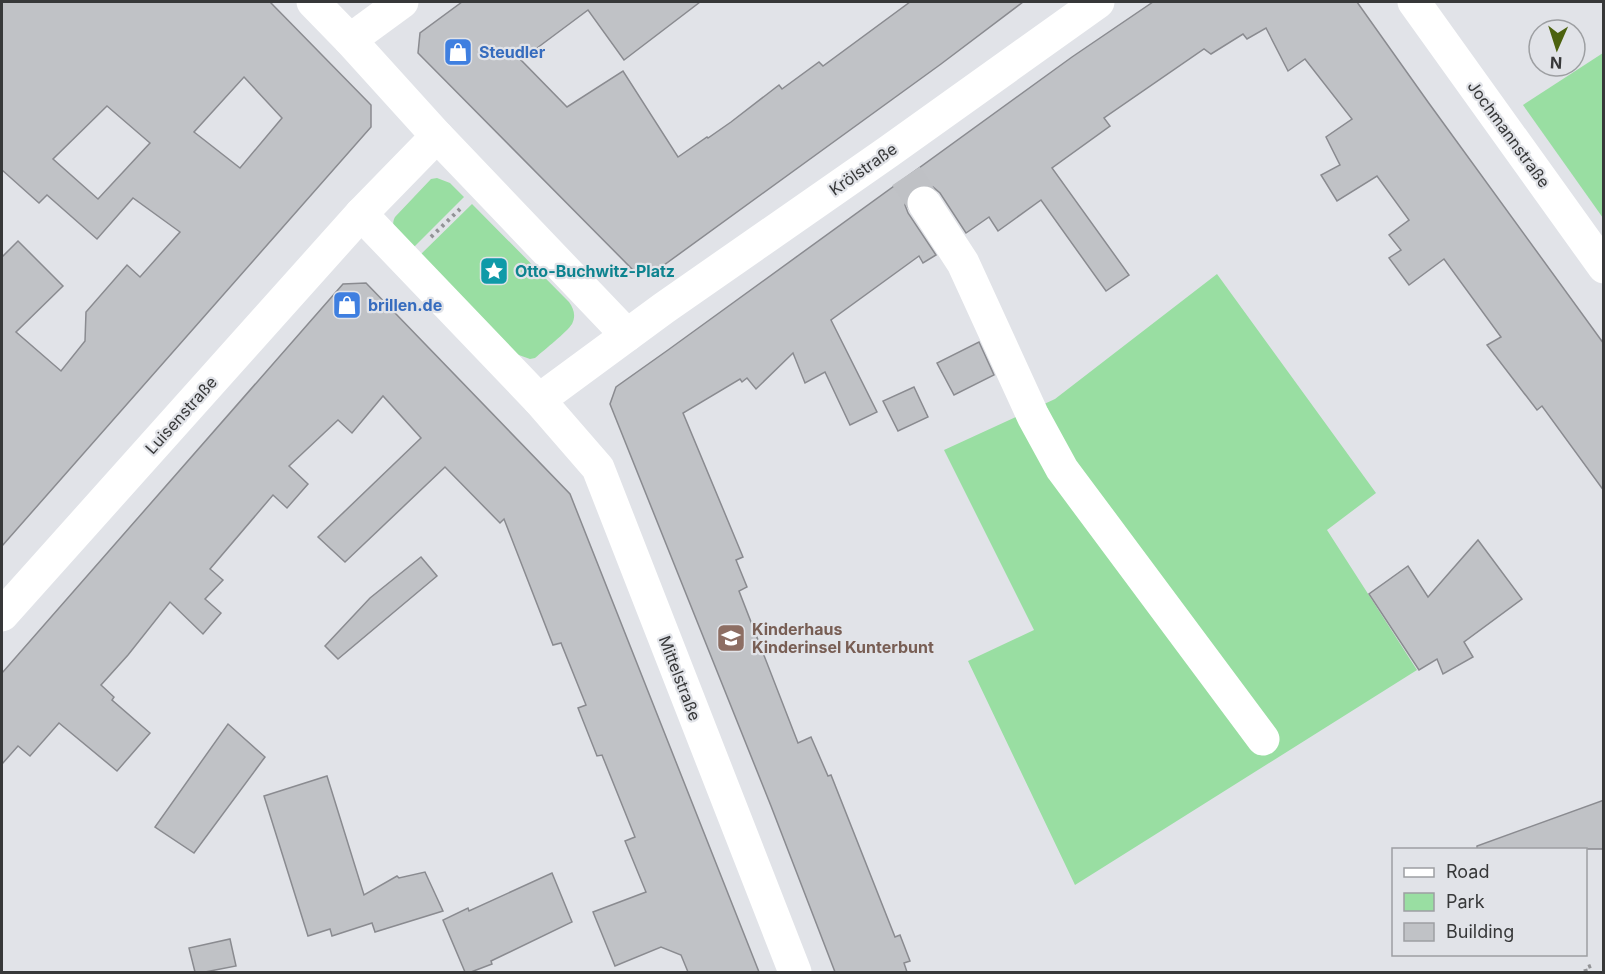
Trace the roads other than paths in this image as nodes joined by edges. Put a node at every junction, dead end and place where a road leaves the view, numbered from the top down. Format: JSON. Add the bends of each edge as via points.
{"nodes":[{"id":1,"x":313,"y":2,"type":"edge"},
{"id":2,"x":402,"y":2,"type":"edge"},
{"id":3,"x":1098,"y":2,"type":"edge"},
{"id":4,"x":1414,"y":2,"type":"edge"},
{"id":5,"x":350,"y":40,"type":"junction"},
{"id":6,"x":437,"y":136,"type":"junction"},
{"id":7,"x":924,"y":203,"type":"tunnel mouth"},
{"id":8,"x":361,"y":214,"type":"junction"},
{"id":9,"x":1604,"y":267,"type":"edge"},
{"id":10,"x":627,"y":335,"type":"junction"},
{"id":11,"x":539,"y":400,"type":"junction"},
{"id":12,"x":2,"y":615,"type":"edge"},
{"id":13,"x":1263,"y":740,"type":"dead end"},
{"id":14,"x":795,"y":972,"type":"edge"}],
"edges":[{"from":1,"to":5,"type":"street"},
{"from":2,"to":5,"type":"street"},
{"from":3,"to":10,"type":"street","name":"Krölstraße"},
{"from":4,"to":9,"type":"street","name":"Jochmannstraße"},
{"from":5,"to":6,"type":"street"},
{"from":6,"to":8,"type":"street"},
{"from":6,"to":10,"type":"street"},
{"from":7,"to":13,"type":"street","via":[[963,263],[1062,469]]},
{"from":8,"to":11,"type":"street"},
{"from":8,"to":12,"type":"street","name":"Luisenstraße"},
{"from":10,"to":11,"type":"street"},
{"from":11,"to":14,"type":"street","name":"Mittelstraße","via":[[598,468]]}]}
